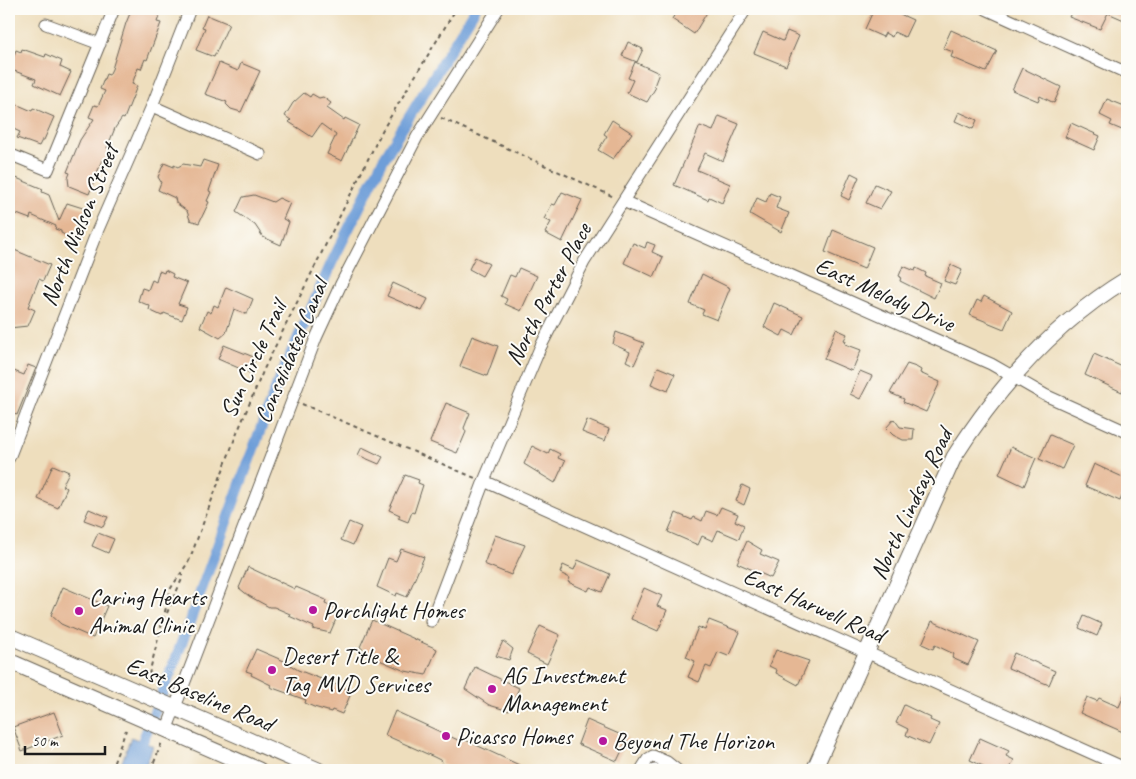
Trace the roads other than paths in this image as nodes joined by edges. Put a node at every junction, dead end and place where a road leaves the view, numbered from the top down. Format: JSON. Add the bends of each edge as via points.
{"nodes":[{"id":1,"x":114,"y":9,"type":"edge"},
{"id":2,"x":190,"y":9,"type":"edge"},
{"id":3,"x":498,"y":9,"type":"edge"},
{"id":4,"x":746,"y":9,"type":"edge"},
{"id":5,"x":986,"y":9,"type":"edge"},
{"id":6,"x":46,"y":24,"type":"dead end"},
{"id":7,"x":100,"y":44,"type":"junction"},
{"id":8,"x":1127,"y":73,"type":"edge"},
{"id":9,"x":152,"y":106,"type":"junction"},
{"id":10,"x":9,"y":154,"type":"edge"},
{"id":11,"x":260,"y":154,"type":"dead end"},
{"id":12,"x":623,"y":202,"type":"junction"},
{"id":13,"x":1127,"y":280,"type":"edge"},
{"id":14,"x":1014,"y":375,"type":"junction"},
{"id":15,"x":1127,"y":432,"type":"edge"},
{"id":16,"x":9,"y":458,"type":"edge"},
{"id":17,"x":484,"y":482,"type":"junction"},
{"id":18,"x":432,"y":621,"type":"dead end"},
{"id":19,"x":9,"y":636,"type":"edge"},
{"id":20,"x":868,"y":652,"type":"junction"},
{"id":21,"x":9,"y":661,"type":"edge"},
{"id":22,"x":176,"y":708,"type":"junction"},
{"id":23,"x":166,"y":730,"type":"junction"},
{"id":24,"x":674,"y":769,"type":"edge"},
{"id":25,"x":1127,"y":769,"type":"edge"},
{"id":26,"x":259,"y":770,"type":"edge"},
{"id":27,"x":318,"y":770,"type":"edge"},
{"id":28,"x":641,"y":770,"type":"edge"},
{"id":29,"x":654,"y":770,"type":"edge"},
{"id":30,"x":660,"y":770,"type":"edge"},
{"id":31,"x":814,"y":770,"type":"edge"}],
"edges":[{"from":1,"to":7,"type":"street"},
{"from":2,"to":9,"type":"street","name":"North Nielson Street"},
{"from":3,"to":22,"type":"street","name":"Consolidated Canal","via":[[417,137],[316,338]]},
{"from":4,"to":12,"type":"street","name":"North Porter Place"},
{"from":5,"to":8,"type":"street"},
{"from":6,"to":7,"type":"street"},
{"from":7,"to":10,"type":"street","via":[[48,170]]},
{"from":9,"to":11,"type":"street"},
{"from":9,"to":16,"type":"street","name":"North Nielson Street","via":[[96,234]]},
{"from":12,"to":14,"type":"street","name":"East Melody Drive"},
{"from":12,"to":17,"type":"street","name":"North Porter Place","via":[[584,262],[540,348]]},
{"from":13,"to":14,"type":"main road","name":"North Lindsay Road","via":[[1073,317]]},
{"from":14,"to":15,"type":"street","name":"East Melody Drive","via":[[1045,395]]},
{"from":14,"to":20,"type":"main road","name":"North Lindsay Road","via":[[981,413],[954,457]]},
{"from":17,"to":18,"type":"street","name":"North Porter Place"},
{"from":17,"to":20,"type":"street","name":"East Harwell Road"},
{"from":19,"to":22,"type":"main road","name":"East Baseline Road","via":[[145,688]]},
{"from":20,"to":25,"type":"street","name":"East Harwell Road"},
{"from":20,"to":31,"type":"main road","name":"North Lindsay Road"},
{"from":21,"to":23,"type":"main road","name":"East Baseline Road"},
{"from":22,"to":23,"type":"street","name":"Consolidated Canal"},
{"from":22,"to":27,"type":"main road","name":"East Baseline Road"},
{"from":23,"to":26,"type":"main road","name":"East Baseline Road"},
{"from":24,"to":28,"type":"street","via":[[653,756]]},
{"from":29,"to":30,"type":"street"}]}
